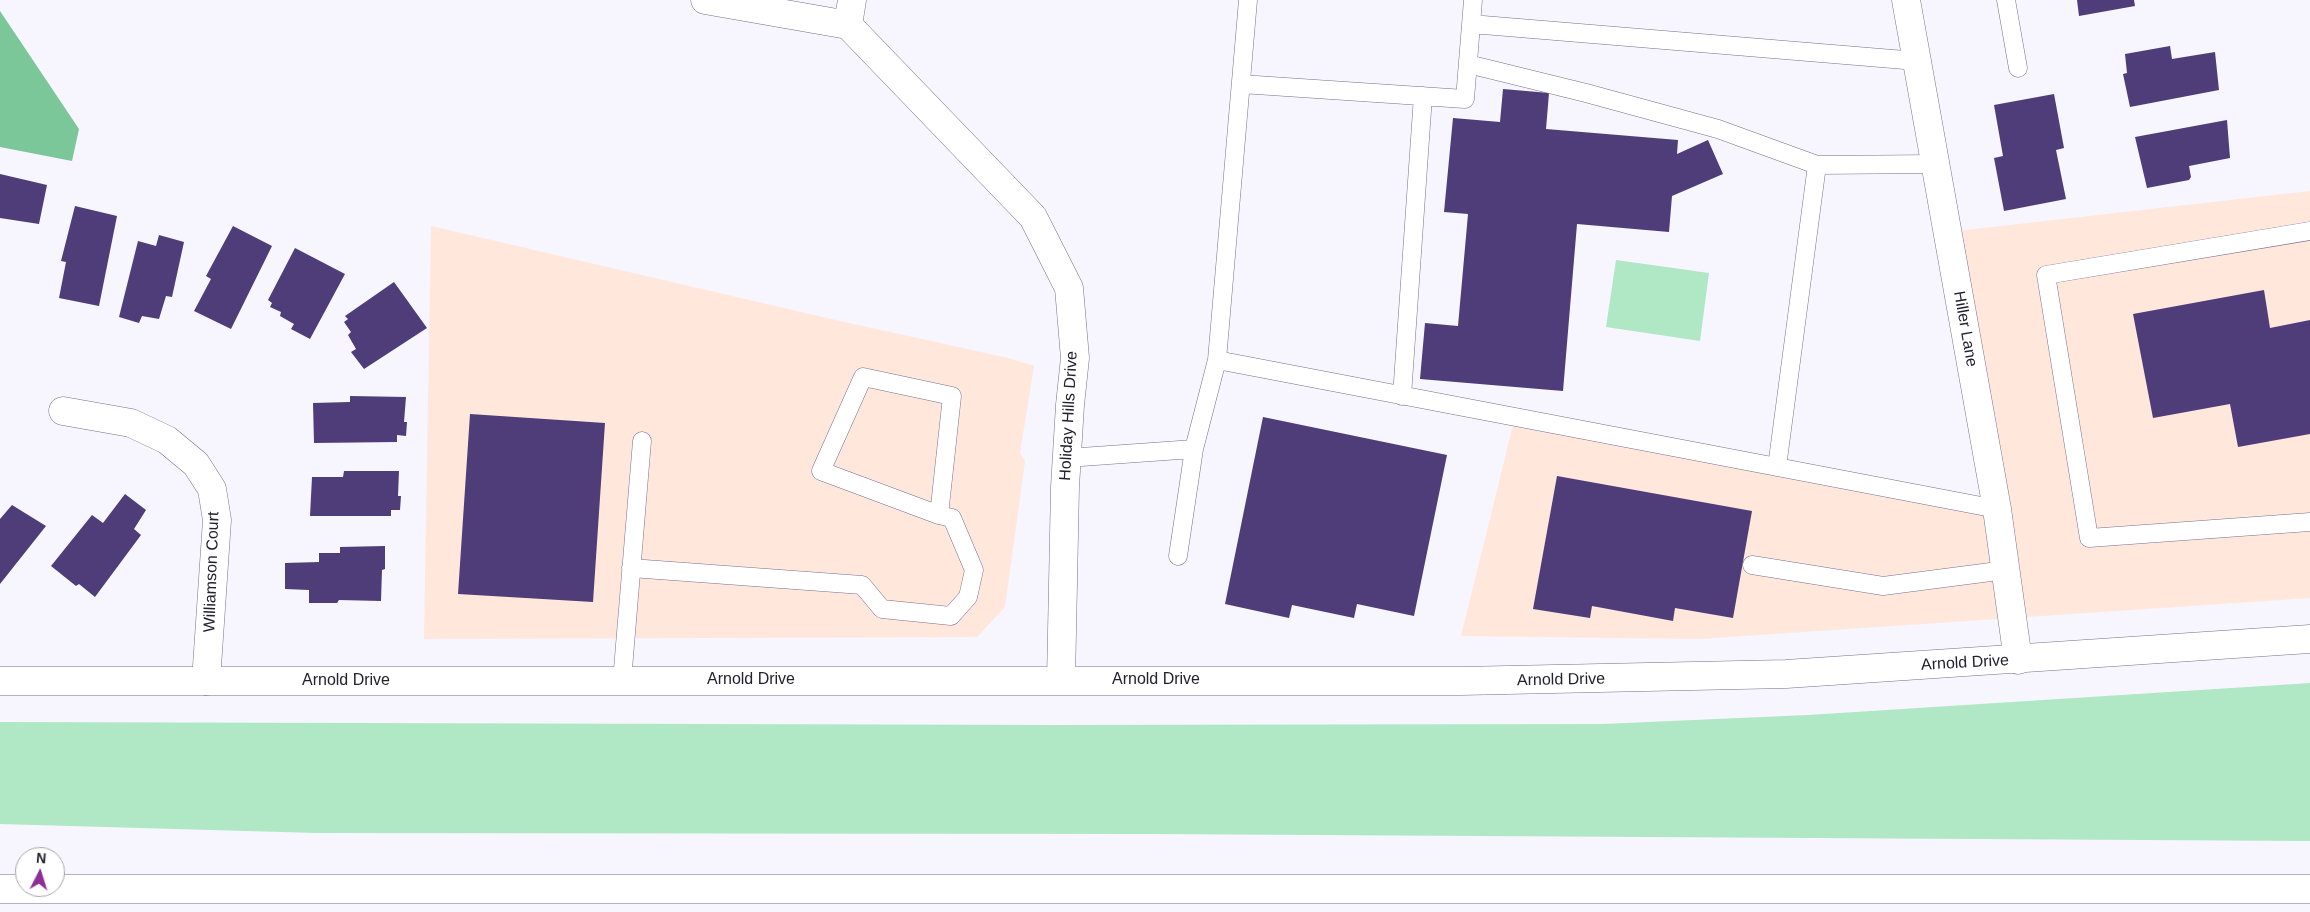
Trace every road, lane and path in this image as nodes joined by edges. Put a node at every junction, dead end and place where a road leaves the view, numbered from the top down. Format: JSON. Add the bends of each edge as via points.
{"nodes":[{"id":1,"x":705,"y":0,"type":"edge"},
{"id":2,"x":1248,"y":0,"type":"edge"},
{"id":3,"x":1473,"y":0,"type":"edge"},
{"id":4,"x":1906,"y":0,"type":"edge"},
{"id":5,"x":2006,"y":0,"type":"edge"},
{"id":6,"x":850,"y":12,"type":"edge"},
{"id":7,"x":1471,"y":24,"type":"junction"},
{"id":8,"x":1917,"y":61,"type":"junction"},
{"id":9,"x":1468,"y":64,"type":"junction"},
{"id":10,"x":2018,"y":68,"type":"dead end"},
{"id":11,"x":1241,"y":84,"type":"junction"},
{"id":12,"x":1423,"y":96,"type":"junction"},
{"id":13,"x":1935,"y":164,"type":"junction"},
{"id":14,"x":1817,"y":165,"type":"junction"},
{"id":15,"x":2310,"y":231,"type":"edge"},
{"id":16,"x":1217,"y":360,"type":"junction"},
{"id":17,"x":1402,"y":396,"type":"junction"},
{"id":18,"x":63,"y":412,"type":"dead end"},
{"id":19,"x":642,"y":441,"type":"dead end"},
{"id":20,"x":1194,"y":449,"type":"junction"},
{"id":21,"x":1067,"y":458,"type":"junction"},
{"id":22,"x":1777,"y":467,"type":"junction"},
{"id":23,"x":1997,"y":509,"type":"junction"},
{"id":24,"x":939,"y":515,"type":"junction"},
{"id":25,"x":2310,"y":522,"type":"edge"},
{"id":26,"x":1178,"y":556,"type":"dead end"},
{"id":27,"x":1752,"y":565,"type":"dead end"},
{"id":28,"x":631,"y":568,"type":"junction"},
{"id":29,"x":2006,"y":570,"type":"junction"},
{"id":30,"x":2310,"y":639,"type":"edge"},
{"id":31,"x":2018,"y":660,"type":"junction"},
{"id":32,"x":622,"y":680,"type":"junction"},
{"id":33,"x":1061,"y":680,"type":"junction"},
{"id":34,"x":0,"y":681,"type":"edge"},
{"id":35,"x":206,"y":681,"type":"junction"},
{"id":36,"x":0,"y":888,"type":"edge"},
{"id":37,"x":2310,"y":889,"type":"edge"}],
"edges":[{"from":1,"to":6,"type":"main road","name":"Holiday Hills Drive"},
{"from":2,"to":11,"type":"lane"},
{"from":3,"to":7,"type":"lane"},
{"from":4,"to":8,"type":"main road","name":"Hiller Lane"},
{"from":5,"to":10,"type":"lane"},
{"from":6,"to":21,"type":"main road","name":"Holiday Hills Drive","via":[[1034,217],[1068,288],[1075,358]]},
{"from":7,"to":8,"type":"lane"},
{"from":7,"to":9,"type":"lane"},
{"from":8,"to":13,"type":"main road","name":"Hiller Lane"},
{"from":9,"to":12,"type":"lane","via":[[1465,99]]},
{"from":9,"to":14,"type":"lane","via":[[1586,92],[1718,129]]},
{"from":11,"to":12,"type":"lane"},
{"from":11,"to":16,"type":"lane"},
{"from":12,"to":17,"type":"lane"},
{"from":13,"to":14,"type":"lane"},
{"from":13,"to":23,"type":"main road","name":"Hiller Lane"},
{"from":14,"to":22,"type":"lane"},
{"from":15,"to":25,"type":"lane","via":[[2046,275],[2090,538]]},
{"from":16,"to":17,"type":"lane"},
{"from":16,"to":20,"type":"lane"},
{"from":17,"to":22,"type":"lane"},
{"from":18,"to":35,"type":"main road","name":"Williamson Court","via":[[131,423],[167,440],[196,464],[212,489],[217,520]]},
{"from":19,"to":28,"type":"lane"},
{"from":20,"to":21,"type":"lane"},
{"from":20,"to":26,"type":"lane"},
{"from":21,"to":33,"type":"main road","name":"Holiday Hills Drive"},
{"from":22,"to":23,"type":"lane"},
{"from":23,"to":29,"type":"main road","name":"Hiller Lane"},
{"from":24,"to":24,"type":"lane","via":[[821,471],[863,376],[952,396]]},
{"from":24,"to":28,"type":"lane","via":[[952,518],[974,570],[968,597],[950,616],[882,609],[862,585]]},
{"from":27,"to":29,"type":"lane","via":[[1883,586]]},
{"from":28,"to":32,"type":"lane"},
{"from":29,"to":31,"type":"main road","name":"Hiller Lane"},
{"from":30,"to":31,"type":"main road","name":"Arnold Drive"},
{"from":31,"to":33,"type":"main road","name":"Arnold Drive","via":[[1786,674],[1614,679]]},
{"from":32,"to":33,"type":"main road","name":"Arnold Drive"},
{"from":32,"to":35,"type":"main road","name":"Arnold Drive"},
{"from":34,"to":35,"type":"main road","name":"Arnold Drive"},
{"from":36,"to":37,"type":"main road"}]}
